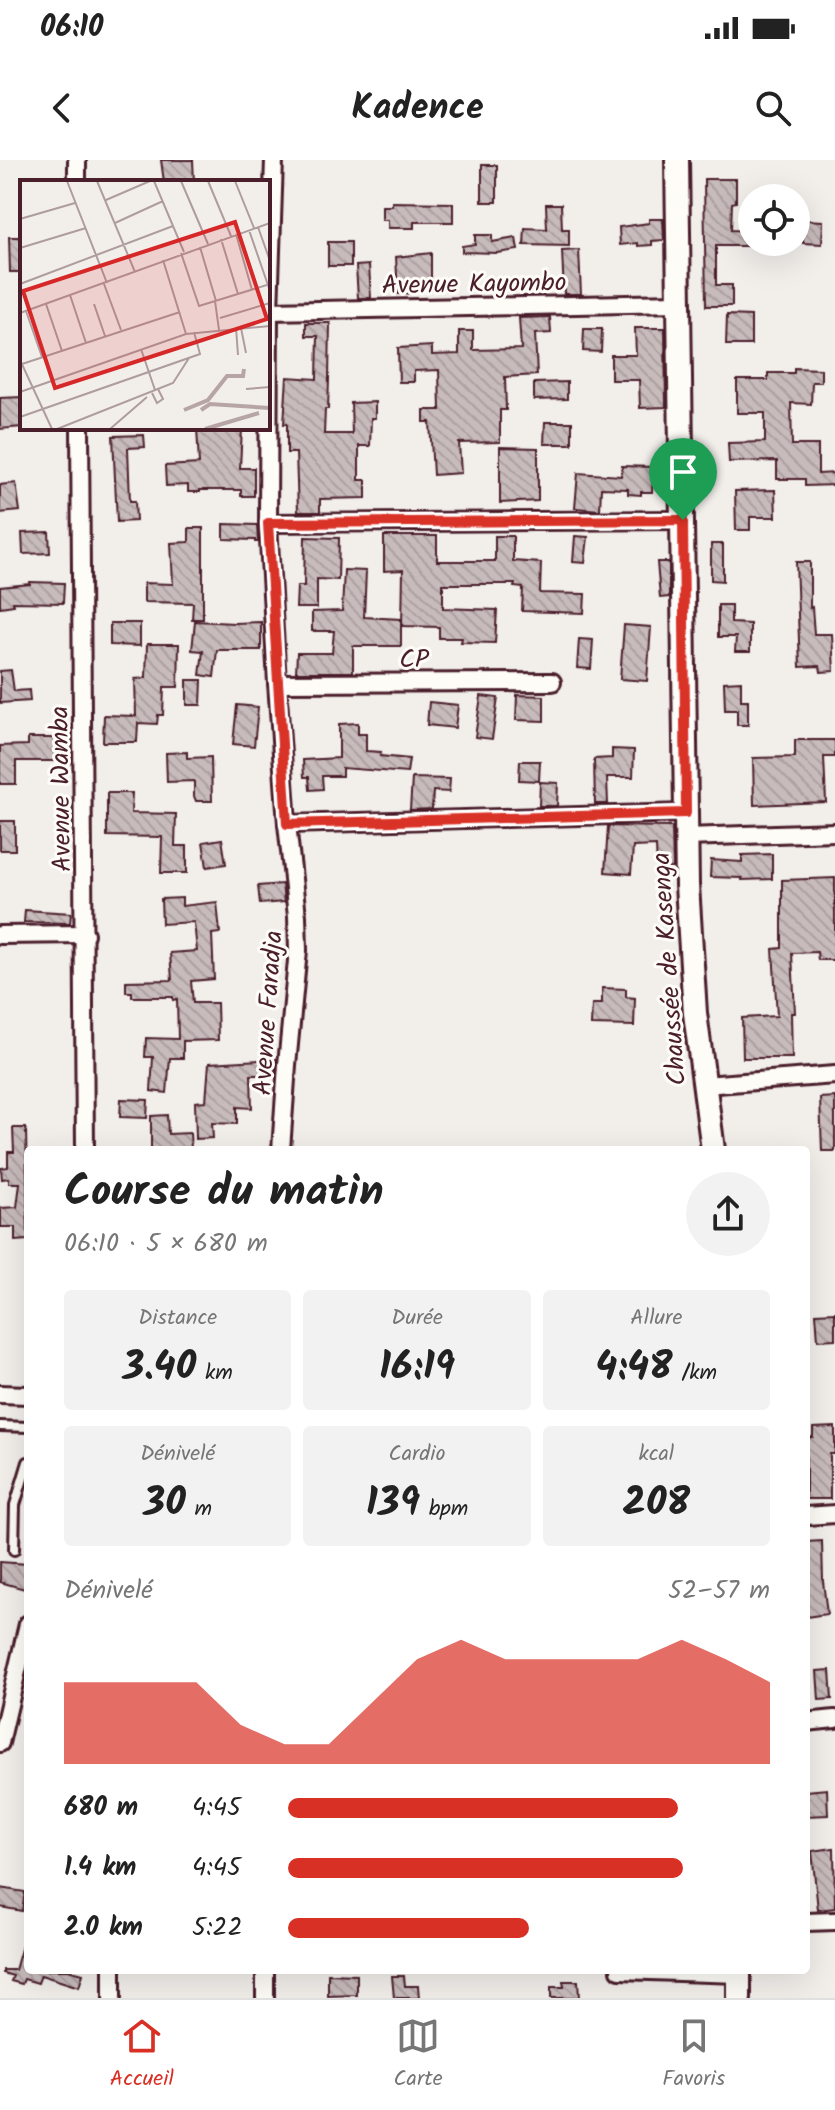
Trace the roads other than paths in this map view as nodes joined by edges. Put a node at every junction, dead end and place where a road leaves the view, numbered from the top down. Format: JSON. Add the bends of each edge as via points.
{"nodes":[{"id":1,"x":274,"y":160,"type":"edge"},
{"id":2,"x":677,"y":160,"type":"edge"},
{"id":3,"x":270,"y":281,"type":"edge"},
{"id":4,"x":679,"y":303,"type":"junction"},
{"id":5,"x":270,"y":311,"type":"edge"},
{"id":6,"x":80,"y":430,"type":"edge"},
{"id":7,"x":268,"y":430,"type":"edge"},
{"id":8,"x":683,"y":520,"type":"junction"},
{"id":9,"x":268,"y":523,"type":"junction"},
{"id":10,"x":552,"y":682,"type":"dead end"},
{"id":11,"x":277,"y":683,"type":"junction"},
{"id":12,"x":686,"y":813,"type":"junction"},
{"id":13,"x":287,"y":824,"type":"junction"},
{"id":14,"x":835,"y":832,"type":"edge"},
{"id":15,"x":686,"y":837,"type":"junction"},
{"id":16,"x":85,"y":934,"type":"junction"},
{"id":17,"x":0,"y":935,"type":"edge"},
{"id":18,"x":835,"y":1075,"type":"edge"},
{"id":19,"x":704,"y":1085,"type":"junction"},
{"id":20,"x":85,"y":1146,"type":"edge"},
{"id":21,"x":281,"y":1146,"type":"edge"},
{"id":22,"x":712,"y":1146,"type":"edge"},
{"id":23,"x":0,"y":1394,"type":"edge"},
{"id":24,"x":24,"y":1395,"type":"edge"},
{"id":25,"x":0,"y":1426,"type":"edge"},
{"id":26,"x":24,"y":1427,"type":"edge"},
{"id":27,"x":24,"y":1475,"type":"edge"},
{"id":28,"x":835,"y":1514,"type":"edge"},
{"id":29,"x":810,"y":1516,"type":"edge"},
{"id":30,"x":14,"y":1550,"type":"dead end"},
{"id":31,"x":24,"y":1640,"type":"edge"},
{"id":32,"x":835,"y":1719,"type":"edge"},
{"id":33,"x":810,"y":1722,"type":"edge"},
{"id":34,"x":0,"y":1738,"type":"edge"},
{"id":35,"x":835,"y":1921,"type":"edge"},
{"id":36,"x":810,"y":1922,"type":"edge"},
{"id":37,"x":112,"y":1974,"type":"edge"},
{"id":38,"x":265,"y":1974,"type":"edge"},
{"id":39,"x":739,"y":1974,"type":"edge"},
{"id":40,"x":112,"y":1998,"type":"edge"},
{"id":41,"x":265,"y":1998,"type":"edge"},
{"id":42,"x":739,"y":1998,"type":"edge"}],
"edges":[{"from":1,"to":3,"type":"street","name":"Avenue Faradja"},
{"from":2,"to":4,"type":"main road","name":"Chaussée de Kasenga"},
{"from":4,"to":5,"type":"street","name":"Avenue Kayombo"},
{"from":4,"to":8,"type":"main road","name":"Chaussée de Kasenga"},
{"from":6,"to":16,"type":"street","name":"Avenue Wamba"},
{"from":7,"to":9,"type":"street","name":"Avenue Faradja"},
{"from":8,"to":9,"type":"street"},
{"from":8,"to":12,"type":"main road","name":"Chaussée de Kasenga"},
{"from":9,"to":11,"type":"street","name":"Avenue Faradja"},
{"from":10,"to":11,"type":"street","name":"CP"},
{"from":11,"to":13,"type":"street","name":"Avenue Faradja"},
{"from":12,"to":13,"type":"street"},
{"from":12,"to":15,"type":"main road","name":"Chaussée de Kasenga"},
{"from":13,"to":21,"type":"street","name":"Avenue Faradja","via":[[298,950]]},
{"from":14,"to":15,"type":"street"},
{"from":15,"to":19,"type":"main road","name":"Chaussée de Kasenga","via":[[691,968]]},
{"from":16,"to":17,"type":"street"},
{"from":16,"to":20,"type":"street","name":"Avenue Wamba"},
{"from":18,"to":19,"type":"street"},
{"from":19,"to":22,"type":"main road","name":"Chaussée de Kasenga"},
{"from":23,"to":24,"type":"street"},
{"from":25,"to":26,"type":"lane"},
{"from":27,"to":30,"type":"lane","via":[[15,1505]]},
{"from":28,"to":29,"type":"street"},
{"from":31,"to":34,"type":"street"},
{"from":32,"to":33,"type":"street"},
{"from":35,"to":36,"type":"street"},
{"from":37,"to":40,"type":"street"},
{"from":38,"to":41,"type":"street"},
{"from":39,"to":42,"type":"main road"}]}
